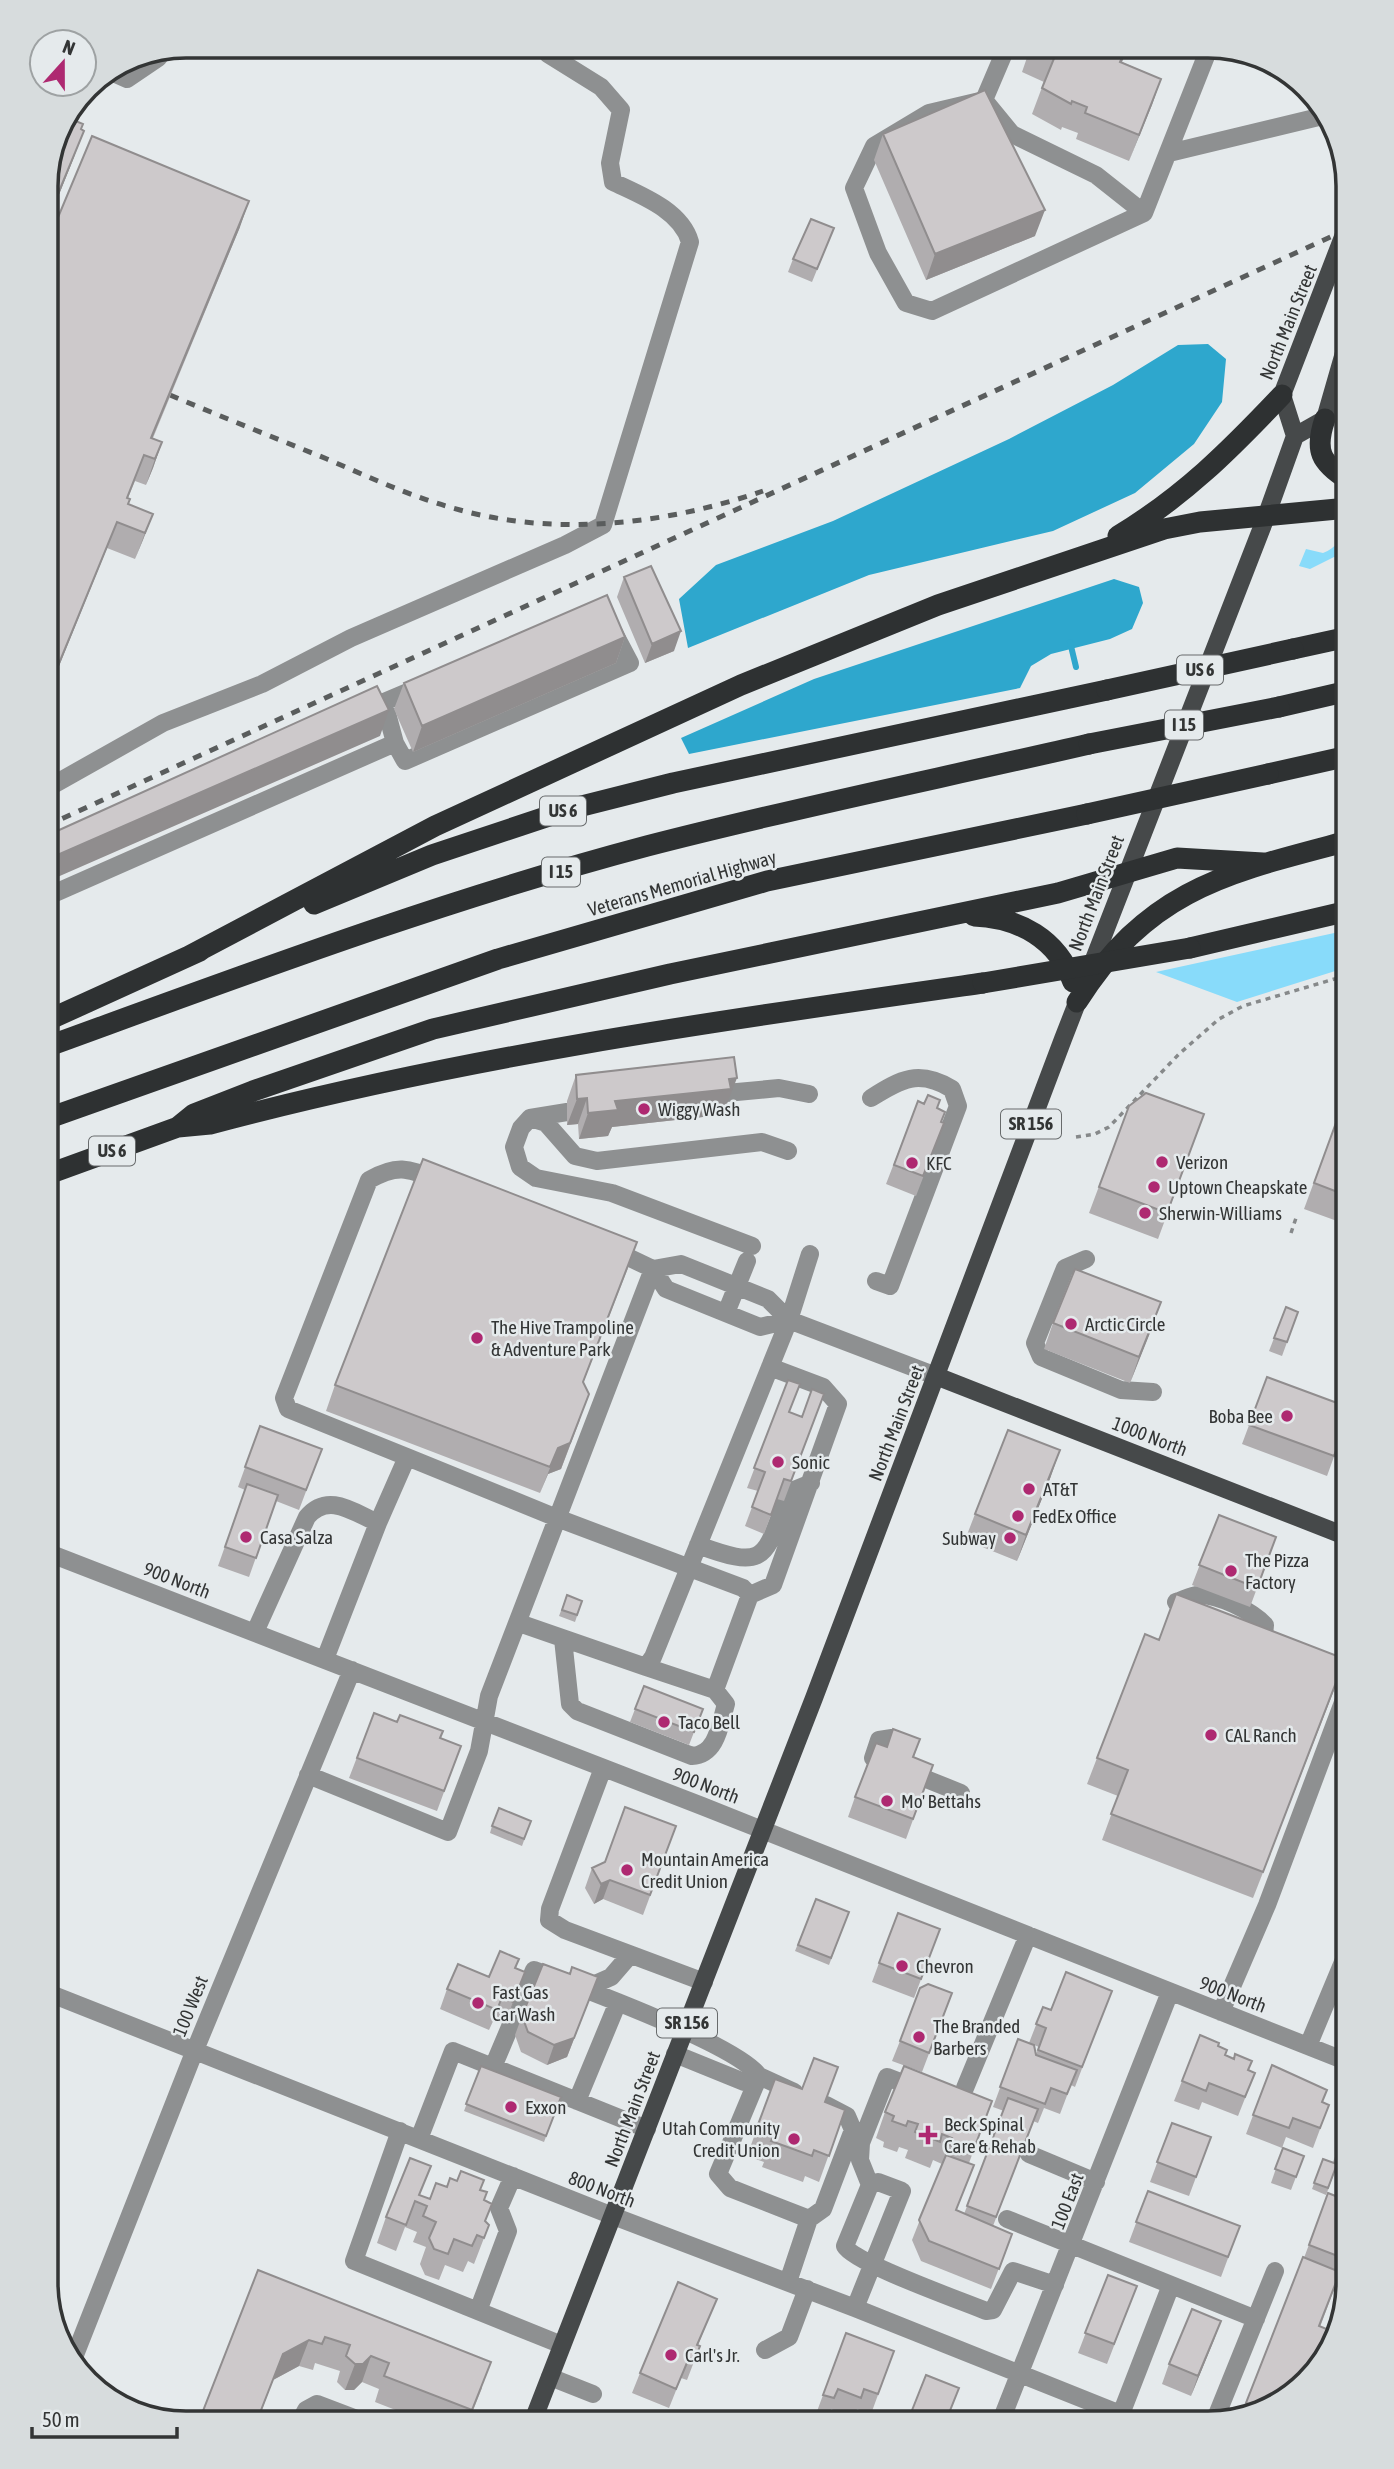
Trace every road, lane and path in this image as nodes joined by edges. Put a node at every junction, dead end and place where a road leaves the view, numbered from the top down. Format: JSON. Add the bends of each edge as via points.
{"nodes":[{"id":1,"x":554,"y":58,"type":"edge"},
{"id":2,"x":1002,"y":58,"type":"edge"},
{"id":3,"x":1205,"y":58,"type":"edge"},
{"id":4,"x":151,"y":63,"type":"edge"},
{"id":5,"x":120,"y":76,"type":"edge"},
{"id":6,"x":984,"y":100,"type":"junction"},
{"id":7,"x":1316,"y":117,"type":"edge"},
{"id":8,"x":1169,"y":153,"type":"junction"},
{"id":9,"x":1144,"y":213,"type":"junction"},
{"id":10,"x":1336,"y":257,"type":"edge"},
{"id":11,"x":1336,"y":383,"type":"edge"},
{"id":12,"x":1282,"y":395,"type":"junction"},
{"id":13,"x":1325,"y":419,"type":"junction"},
{"id":14,"x":1294,"y":436,"type":"junction"},
{"id":15,"x":1336,"y":471,"type":"edge"},
{"id":16,"x":1336,"y":509,"type":"edge"},
{"id":17,"x":1266,"y":517,"type":"junction"},
{"id":18,"x":1086,"y":555,"type":"junction"},
{"id":19,"x":1336,"y":640,"type":"edge"},
{"id":20,"x":1336,"y":694,"type":"edge"},
{"id":21,"x":395,"y":743,"type":"junction"},
{"id":22,"x":1336,"y":759,"type":"edge"},
{"id":23,"x":58,"y":782,"type":"edge"},
{"id":24,"x":1336,"y":844,"type":"edge"},
{"id":25,"x":1263,"y":863,"type":"junction"},
{"id":26,"x":1126,"y":873,"type":"junction"},
{"id":27,"x":58,"y":892,"type":"edge"},
{"id":28,"x":1336,"y":914,"type":"edge"},
{"id":29,"x":948,"y":915,"type":"junction"},
{"id":30,"x":189,"y":956,"type":"junction"},
{"id":31,"x":1336,"y":979,"type":"edge"},
{"id":32,"x":1077,"y":1002,"type":"junction"},
{"id":33,"x":58,"y":1016,"type":"edge"},
{"id":34,"x":58,"y":1044,"type":"edge"},
{"id":35,"x":726,"y":1093,"type":"edge"},
{"id":36,"x":809,"y":1094,"type":"dead end"},
{"id":37,"x":871,"y":1098,"type":"dead end"},
{"id":38,"x":567,"y":1112,"type":"dead end"},
{"id":39,"x":58,"y":1115,"type":"edge"},
{"id":40,"x":530,"y":1118,"type":"junction"},
{"id":41,"x":178,"y":1127,"type":"junction"},
{"id":42,"x":1076,"y":1136,"type":"dead end"},
{"id":43,"x":788,"y":1151,"type":"dead end"},
{"id":44,"x":58,"y":1171,"type":"edge"},
{"id":45,"x":459,"y":1189,"type":"edge"},
{"id":46,"x":1297,"y":1215,"type":"dead end"},
{"id":47,"x":1291,"y":1233,"type":"dead end"},
{"id":48,"x":588,"y":1240,"type":"edge"},
{"id":49,"x":810,"y":1254,"type":"dead end"},
{"id":50,"x":1086,"y":1259,"type":"dead end"},
{"id":51,"x":653,"y":1269,"type":"junction"},
{"id":52,"x":876,"y":1281,"type":"dead end"},
{"id":53,"x":736,"y":1286,"type":"junction"},
{"id":54,"x":726,"y":1313,"type":"junction"},
{"id":55,"x":789,"y":1320,"type":"junction"},
{"id":56,"x":770,"y":1367,"type":"junction"},
{"id":57,"x":936,"y":1376,"type":"junction"},
{"id":58,"x":1153,"y":1392,"type":"dead end"},
{"id":59,"x":407,"y":1457,"type":"junction"},
{"id":60,"x":811,"y":1483,"type":"junction"},
{"id":61,"x":557,"y":1518,"type":"junction"},
{"id":62,"x":378,"y":1523,"type":"junction"},
{"id":63,"x":1336,"y":1532,"type":"edge"},
{"id":64,"x":698,"y":1545,"type":"junction"},
{"id":65,"x":58,"y":1557,"type":"edge"},
{"id":66,"x":690,"y":1567,"type":"junction"},
{"id":67,"x":750,"y":1595,"type":"junction"},
{"id":68,"x":1176,"y":1602,"type":"edge"},
{"id":69,"x":520,"y":1623,"type":"junction"},
{"id":70,"x":255,"y":1632,"type":"junction"},
{"id":71,"x":1265,"y":1636,"type":"edge"},
{"id":72,"x":563,"y":1639,"type":"junction"},
{"id":73,"x":325,"y":1659,"type":"junction"},
{"id":74,"x":646,"y":1667,"type":"junction"},
{"id":75,"x":352,"y":1670,"type":"junction"},
{"id":76,"x":715,"y":1690,"type":"junction"},
{"id":77,"x":482,"y":1722,"type":"junction"},
{"id":78,"x":1336,"y":1723,"type":"edge"},
{"id":79,"x":892,"y":1738,"type":"edge"},
{"id":80,"x":603,"y":1768,"type":"junction"},
{"id":81,"x":308,"y":1774,"type":"junction"},
{"id":82,"x":961,"y":1793,"type":"dead end"},
{"id":83,"x":762,"y":1830,"type":"junction"},
{"id":84,"x":1028,"y":1935,"type":"junction"},
{"id":85,"x":630,"y":1955,"type":"junction"},
{"id":86,"x":1336,"y":1980,"type":"edge"},
{"id":87,"x":704,"y":1982,"type":"junction"},
{"id":88,"x":584,"y":1989,"type":"junction"},
{"id":89,"x":1170,"y":1992,"type":"junction"},
{"id":90,"x":58,"y":1997,"type":"edge"},
{"id":91,"x":618,"y":2002,"type":"junction"},
{"id":92,"x":1221,"y":2011,"type":"junction"},
{"id":93,"x":683,"y":2032,"type":"junction"},
{"id":94,"x":1308,"y":2046,"type":"junction"},
{"id":95,"x":195,"y":2050,"type":"junction"},
{"id":96,"x":675,"y":2053,"type":"junction"},
{"id":97,"x":1336,"y":2057,"type":"edge"},
{"id":98,"x":493,"y":2067,"type":"junction"},
{"id":99,"x":758,"y":2077,"type":"junction"},
{"id":100,"x":965,"y":2088,"type":"edge"},
{"id":101,"x":797,"y":2093,"type":"edge"},
{"id":102,"x":936,"y":2096,"type":"edge"},
{"id":103,"x":577,"y":2101,"type":"junction"},
{"id":104,"x":826,"y":2105,"type":"edge"},
{"id":105,"x":647,"y":2129,"type":"junction"},
{"id":106,"x":400,"y":2132,"type":"junction"},
{"id":107,"x":419,"y":2139,"type":"junction"},
{"id":108,"x":1029,"y":2154,"type":"edge"},
{"id":109,"x":513,"y":2176,"type":"junction"},
{"id":110,"x":1096,"y":2182,"type":"junction"},
{"id":111,"x":870,"y":2185,"type":"junction"},
{"id":112,"x":613,"y":2216,"type":"junction"},
{"id":113,"x":809,"y":2219,"type":"junction"},
{"id":114,"x":1007,"y":2219,"type":"dead end"},
{"id":115,"x":1072,"y":2246,"type":"junction"},
{"id":116,"x":874,"y":2265,"type":"junction"},
{"id":117,"x":1275,"y":2271,"type":"dead end"},
{"id":118,"x":788,"y":2282,"type":"junction"},
{"id":119,"x":1055,"y":2285,"type":"junction"},
{"id":120,"x":1171,"y":2285,"type":"junction"},
{"id":121,"x":807,"y":2289,"type":"junction"},
{"id":122,"x":855,"y":2308,"type":"junction"},
{"id":123,"x":478,"y":2311,"type":"junction"},
{"id":124,"x":1256,"y":2319,"type":"junction"},
{"id":125,"x":562,"y":2345,"type":"junction"},
{"id":126,"x":77,"y":2350,"type":"edge"},
{"id":127,"x":765,"y":2350,"type":"dead end"},
{"id":128,"x":1019,"y":2373,"type":"junction"},
{"id":129,"x":550,"y":2377,"type":"junction"},
{"id":130,"x":593,"y":2394,"type":"dead end"},
{"id":131,"x":1219,"y":2410,"type":"edge"},
{"id":132,"x":305,"y":2411,"type":"edge"},
{"id":133,"x":335,"y":2411,"type":"edge"},
{"id":134,"x":537,"y":2411,"type":"edge"},
{"id":135,"x":1005,"y":2411,"type":"edge"},
{"id":136,"x":1114,"y":2411,"type":"edge"},
{"id":137,"x":1122,"y":2411,"type":"edge"}],
"edges":[{"from":1,"to":23,"type":"street","via":[[601,87],[621,110],[610,163],[612,182],[652,201],[686,228],[690,242],[603,525],[351,638],[262,684],[163,723]]},
{"from":2,"to":6,"type":"street"},
{"from":3,"to":8,"type":"street"},
{"from":4,"to":5,"type":"street","via":[[127,79]]},
{"from":6,"to":9,"type":"street","via":[[1012,134],[1096,175]]},
{"from":6,"to":9,"type":"street","via":[[929,113],[874,146],[854,188],[878,253],[906,303],[932,312]]},
{"from":7,"to":8,"type":"street"},
{"from":8,"to":9,"type":"street"},
{"from":10,"to":12,"type":"main road","name":"North Main Street"},
{"from":11,"to":13,"type":"main road"},
{"from":12,"to":14,"type":"main road","name":"North Main Street"},
{"from":12,"to":18,"type":"highway","via":[[1217,464],[1151,516]]},
{"from":13,"to":14,"type":"main road"},
{"from":13,"to":15,"type":"highway","via":[[1320,450],[1325,463]]},
{"from":14,"to":17,"type":"main road","name":"North Main Street"},
{"from":16,"to":17,"type":"highway"},
{"from":17,"to":18,"type":"highway","via":[[1184,525]]},
{"from":17,"to":26,"type":"main road","name":"North Main Street","number":"SR 156"},
{"from":18,"to":30,"type":"highway","via":[[938,605],[741,685],[435,826]]},
{"from":19,"to":30,"type":"highway","number":"US 6","bridge":true,"via":[[570,809],[432,855]]},
{"from":20,"to":34,"type":"highway","name":"Veterans Memorial Highway","number":"I 15","bridge":true,"via":[[1089,744],[647,846],[302,954]]},
{"from":21,"to":21,"type":"street","via":[[405,761],[630,663],[602,610],[384,702]]},
{"from":21,"to":27,"type":"street"},
{"from":22,"to":39,"type":"highway","name":"Veterans Memorial Highway","bridge":true,"via":[[767,881],[498,959]]},
{"from":24,"to":25,"type":"highway"},
{"from":25,"to":26,"type":"highway","via":[[1177,858]]},
{"from":25,"to":32,"type":"highway","via":[[1203,884],[1166,904],[1119,945]]},
{"from":26,"to":29,"type":"highway","via":[[1058,893]]},
{"from":26,"to":32,"type":"main road","name":"North Main Street","number":"SR 156"},
{"from":28,"to":41,"type":"highway","number":"US 6","bridge":true,"via":[[1190,948],[428,1071],[210,1124]]},
{"from":29,"to":32,"type":"highway","via":[[988,917],[1038,934],[1066,962]]},
{"from":29,"to":41,"type":"highway","via":[[433,1029],[194,1114]]},
{"from":30,"to":33,"type":"highway","number":"US 6"},
{"from":31,"to":42,"type":"path","via":[[1231,1012],[1179,1054],[1109,1127],[1095,1135]]},
{"from":32,"to":57,"type":"main road","name":"North Main Street","number":"SR 156"},
{"from":35,"to":36,"type":"street","via":[[779,1088]]},
{"from":37,"to":52,"type":"street","via":[[901,1079],[926,1078],[952,1089],[958,1106],[890,1286]]},
{"from":38,"to":40,"type":"street"},
{"from":40,"to":43,"type":"street","via":[[546,1124],[575,1156],[597,1161],[762,1142]]},
{"from":40,"to":53,"type":"street","via":[[514,1147],[520,1167],[537,1178],[612,1193],[750,1253]]},
{"from":41,"to":44,"type":"highway","number":"US 6"},
{"from":45,"to":59,"type":"street","via":[[407,1168],[388,1169],[369,1180],[284,1398],[288,1409]]},
{"from":46,"to":47,"type":"path"},
{"from":48,"to":51,"type":"street"},
{"from":49,"to":55,"type":"street"},
{"from":50,"to":58,"type":"street","via":[[1065,1268],[1035,1343],[1041,1357],[1121,1390]]},
{"from":51,"to":53,"type":"street","via":[[681,1264]]},
{"from":51,"to":54,"type":"street","via":[[666,1289]]},
{"from":51,"to":61,"type":"street"},
{"from":53,"to":54,"type":"street"},
{"from":53,"to":55,"type":"street","via":[[768,1299]]},
{"from":54,"to":55,"type":"street","via":[[760,1327]]},
{"from":55,"to":56,"type":"street"},
{"from":55,"to":57,"type":"street"},
{"from":56,"to":60,"type":"street","via":[[823,1387],[838,1404]]},
{"from":56,"to":64,"type":"street"},
{"from":57,"to":63,"type":"main road","name":"1000 North"},
{"from":57,"to":83,"type":"main road","name":"North Main Street","number":"SR 156"},
{"from":59,"to":61,"type":"street"},
{"from":59,"to":62,"type":"street"},
{"from":60,"to":64,"type":"street","via":[[789,1492],[769,1543],[759,1556],[746,1560]]},
{"from":60,"to":67,"type":"street","via":[[773,1585]]},
{"from":61,"to":66,"type":"street"},
{"from":61,"to":69,"type":"street"},
{"from":62,"to":70,"type":"street","via":[[338,1506],[317,1506],[293,1542]]},
{"from":62,"to":73,"type":"street"},
{"from":64,"to":66,"type":"street"},
{"from":65,"to":70,"type":"street","name":"900 North"},
{"from":66,"to":67,"type":"street"},
{"from":66,"to":74,"type":"street"},
{"from":67,"to":76,"type":"street"},
{"from":68,"to":71,"type":"street","via":[[1198,1595],[1213,1598],[1257,1616],[1265,1625]]},
{"from":69,"to":72,"type":"street"},
{"from":69,"to":77,"type":"street"},
{"from":70,"to":73,"type":"street","name":"900 North"},
{"from":72,"to":74,"type":"street"},
{"from":72,"to":76,"type":"street","via":[[570,1704],[692,1756],[702,1756],[712,1748],[719,1728],[726,1704]]},
{"from":73,"to":75,"type":"street","name":"900 North"},
{"from":74,"to":76,"type":"street"},
{"from":75,"to":77,"type":"street","name":"900 North"},
{"from":75,"to":81,"type":"street","name":"100 West"},
{"from":77,"to":80,"type":"street","name":"900 North"},
{"from":77,"to":81,"type":"street","via":[[479,1751],[448,1832]]},
{"from":78,"to":92,"type":"street"},
{"from":79,"to":82,"type":"street","via":[[879,1740],[873,1758]]},
{"from":80,"to":83,"type":"street","name":"900 North"},
{"from":80,"to":85,"type":"street","via":[[549,1920]]},
{"from":81,"to":95,"type":"street","name":"100 West"},
{"from":83,"to":84,"type":"street","name":"900 North"},
{"from":83,"to":87,"type":"main road","name":"North Main Street","number":"SR 156"},
{"from":84,"to":89,"type":"street","name":"900 North"},
{"from":84,"to":100,"type":"street"},
{"from":85,"to":87,"type":"street"},
{"from":85,"to":88,"type":"street","via":[[611,1977]]},
{"from":86,"to":94,"type":"street"},
{"from":87,"to":93,"type":"main road","name":"North Main Street","number":"SR 156"},
{"from":88,"to":91,"type":"street"},
{"from":88,"to":98,"type":"street","via":[[534,1970]]},
{"from":89,"to":92,"type":"street","name":"900 North"},
{"from":89,"to":110,"type":"street","name":"100 East"},
{"from":90,"to":95,"type":"street","name":"800 North"},
{"from":91,"to":93,"type":"street"},
{"from":91,"to":103,"type":"street"},
{"from":92,"to":94,"type":"street","name":"900 North"},
{"from":93,"to":96,"type":"main road","name":"North Main Street","number":"SR 156"},
{"from":93,"to":99,"type":"street","via":[[751,2065]]},
{"from":94,"to":97,"type":"street","name":"900 North"},
{"from":95,"to":106,"type":"street","name":"800 North"},
{"from":95,"to":126,"type":"street","name":"100 West"},
{"from":96,"to":99,"type":"street","via":[[744,2082]]},
{"from":96,"to":105,"type":"main road","name":"North Main Street","number":"SR 156"},
{"from":98,"to":103,"type":"street"},
{"from":98,"to":107,"type":"street","via":[[453,2051]]},
{"from":99,"to":101,"type":"street"},
{"from":99,"to":113,"type":"street","via":[[718,2174],[730,2188]]},
{"from":102,"to":111,"type":"street","via":[[887,2077],[861,2143],[860,2160]]},
{"from":103,"to":105,"type":"street"},
{"from":104,"to":113,"type":"street","via":[[847,2116],[853,2130],[823,2209]]},
{"from":105,"to":112,"type":"main road","name":"North Main Street","number":"SR 156"},
{"from":106,"to":107,"type":"street","name":"800 North"},
{"from":106,"to":123,"type":"street","via":[[354,2261]]},
{"from":107,"to":109,"type":"street","name":"800 North"},
{"from":108,"to":110,"type":"street"},
{"from":109,"to":112,"type":"street","name":"800 North"},
{"from":109,"to":123,"type":"street","via":[[499,2208],[508,2231]]},
{"from":110,"to":115,"type":"street","name":"100 East"},
{"from":111,"to":116,"type":"street","via":[[845,2246]]},
{"from":111,"to":116,"type":"street","via":[[878,2182],[902,2191]]},
{"from":112,"to":118,"type":"street","name":"800 North"},
{"from":112,"to":125,"type":"main road","name":"North Main Street","number":"SR 156"},
{"from":113,"to":118,"type":"street"},
{"from":114,"to":115,"type":"street"},
{"from":115,"to":119,"type":"street","name":"100 East"},
{"from":115,"to":120,"type":"street"},
{"from":116,"to":119,"type":"street","via":[[986,2311],[993,2310],[1013,2271]]},
{"from":116,"to":122,"type":"street"},
{"from":117,"to":124,"type":"street"},
{"from":118,"to":121,"type":"street","name":"800 North"},
{"from":119,"to":128,"type":"street","name":"100 East"},
{"from":120,"to":124,"type":"street"},
{"from":120,"to":137,"type":"street"},
{"from":121,"to":122,"type":"street","name":"800 North"},
{"from":121,"to":127,"type":"street","via":[[789,2337]]},
{"from":122,"to":128,"type":"street","name":"800 North"},
{"from":123,"to":125,"type":"street"},
{"from":124,"to":131,"type":"street"},
{"from":125,"to":129,"type":"main road","name":"North Main Street","number":"SR 156"},
{"from":128,"to":135,"type":"street","name":"100 East"},
{"from":128,"to":136,"type":"street","name":"800 North"},
{"from":129,"to":130,"type":"street"},
{"from":129,"to":134,"type":"main road","name":"North Main Street","number":"SR 156"},
{"from":132,"to":133,"type":"street","via":[[317,2404]]}]}
